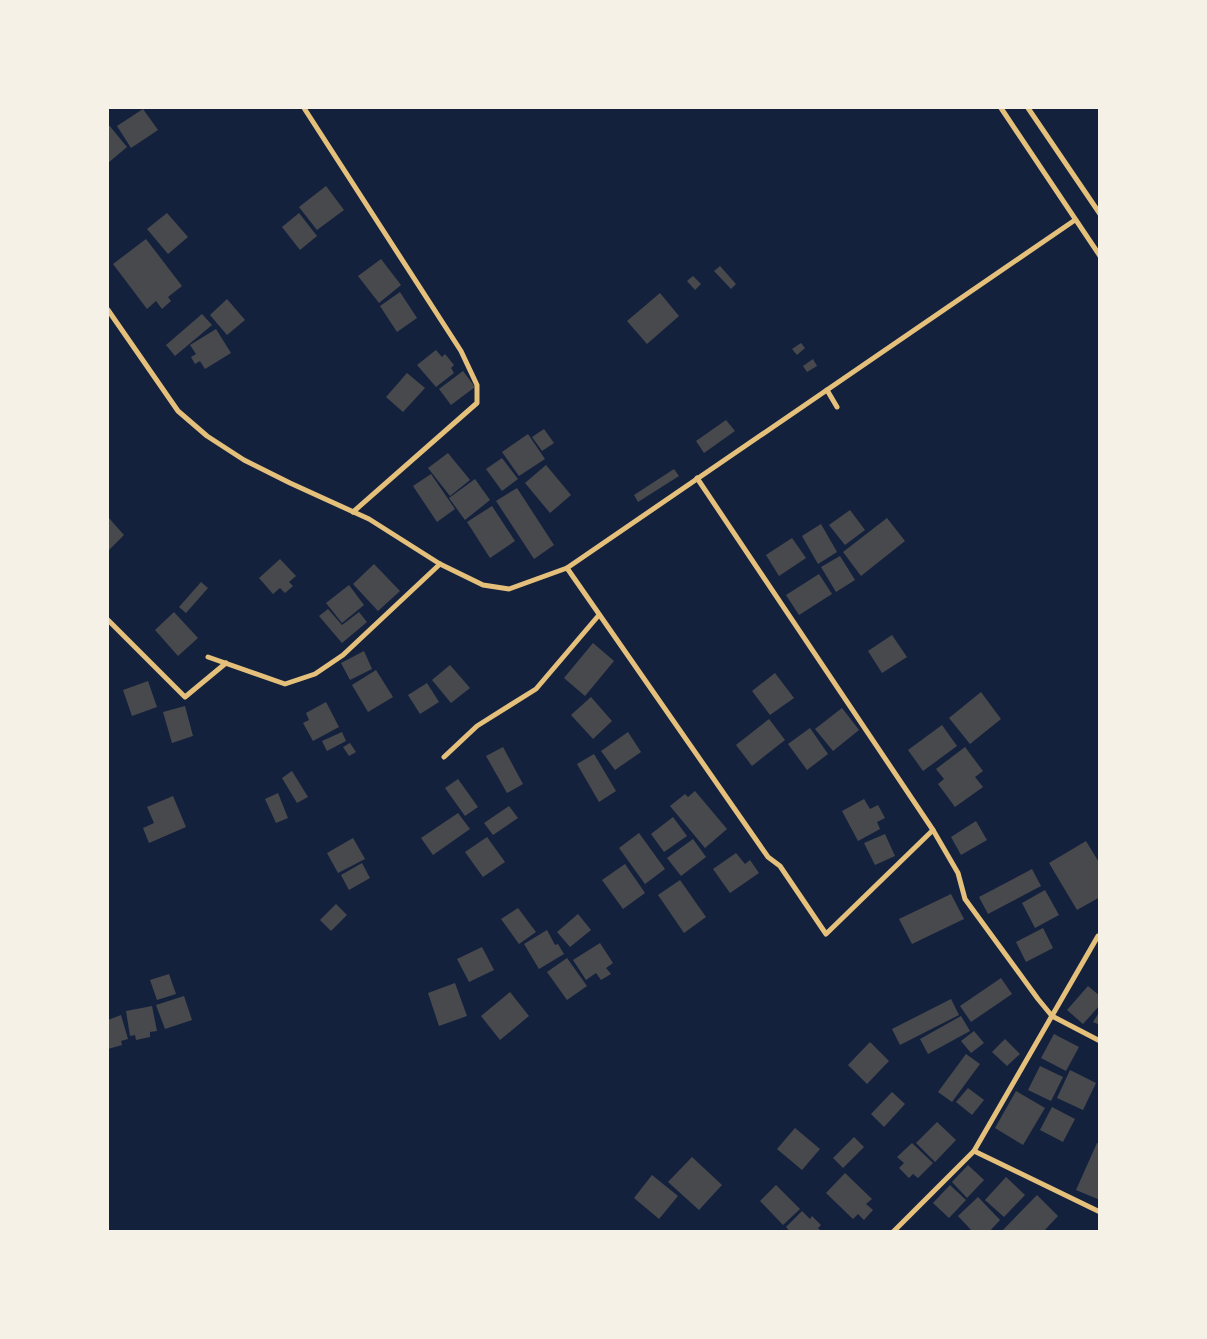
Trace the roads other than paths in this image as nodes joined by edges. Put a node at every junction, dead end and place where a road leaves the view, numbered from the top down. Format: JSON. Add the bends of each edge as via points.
{"nodes":[{"id":1,"x":304,"y":108,"type":"edge"},
{"id":2,"x":1001,"y":108,"type":"edge"},
{"id":3,"x":1028,"y":108,"type":"edge"},
{"id":4,"x":1100,"y":214,"type":"edge"},
{"id":5,"x":1075,"y":220,"type":"junction"},
{"id":6,"x":1100,"y":256,"type":"edge"},
{"id":7,"x":108,"y":310,"type":"edge"},
{"id":8,"x":827,"y":390,"type":"junction"},
{"id":9,"x":837,"y":407,"type":"dead end"},
{"id":10,"x":696,"y":478,"type":"junction"},
{"id":11,"x":353,"y":512,"type":"junction"},
{"id":12,"x":440,"y":564,"type":"junction"},
{"id":13,"x":567,"y":568,"type":"junction"},
{"id":14,"x":599,"y":614,"type":"junction"},
{"id":15,"x":108,"y":620,"type":"edge"},
{"id":16,"x":208,"y":657,"type":"dead end"},
{"id":17,"x":226,"y":664,"type":"junction"},
{"id":18,"x":444,"y":757,"type":"dead end"},
{"id":19,"x":933,"y":830,"type":"junction"},
{"id":20,"x":1098,"y":936,"type":"edge"},
{"id":21,"x":1052,"y":1016,"type":"junction"},
{"id":22,"x":1100,"y":1040,"type":"edge"},
{"id":23,"x":974,"y":1151,"type":"junction"},
{"id":24,"x":1100,"y":1212,"type":"edge"},
{"id":25,"x":893,"y":1232,"type":"edge"}],
"edges":[{"from":1,"to":11,"type":"street","via":[[461,351],[477,385],[477,403]]},
{"from":2,"to":5,"type":"street"},
{"from":3,"to":4,"type":"street"},
{"from":5,"to":6,"type":"street"},
{"from":5,"to":8,"type":"street"},
{"from":7,"to":11,"type":"street","via":[[178,411],[207,436],[244,460]]},
{"from":8,"to":9,"type":"street"},
{"from":8,"to":10,"type":"street"},
{"from":10,"to":13,"type":"street"},
{"from":10,"to":19,"type":"street"},
{"from":11,"to":12,"type":"street","via":[[370,519]]},
{"from":12,"to":13,"type":"street","via":[[483,585],[509,589]]},
{"from":12,"to":17,"type":"street","via":[[344,655],[315,674],[284,684]]},
{"from":13,"to":14,"type":"street"},
{"from":14,"to":18,"type":"street","via":[[536,689],[477,726]]},
{"from":14,"to":19,"type":"street","via":[[768,857],[780,866],[826,934]]},
{"from":15,"to":17,"type":"street","via":[[185,697]]},
{"from":16,"to":17,"type":"street"},
{"from":19,"to":21,"type":"street","via":[[958,873],[965,899]]},
{"from":20,"to":21,"type":"street"},
{"from":21,"to":22,"type":"street"},
{"from":21,"to":23,"type":"street"},
{"from":23,"to":24,"type":"street"},
{"from":23,"to":25,"type":"street"}]}
